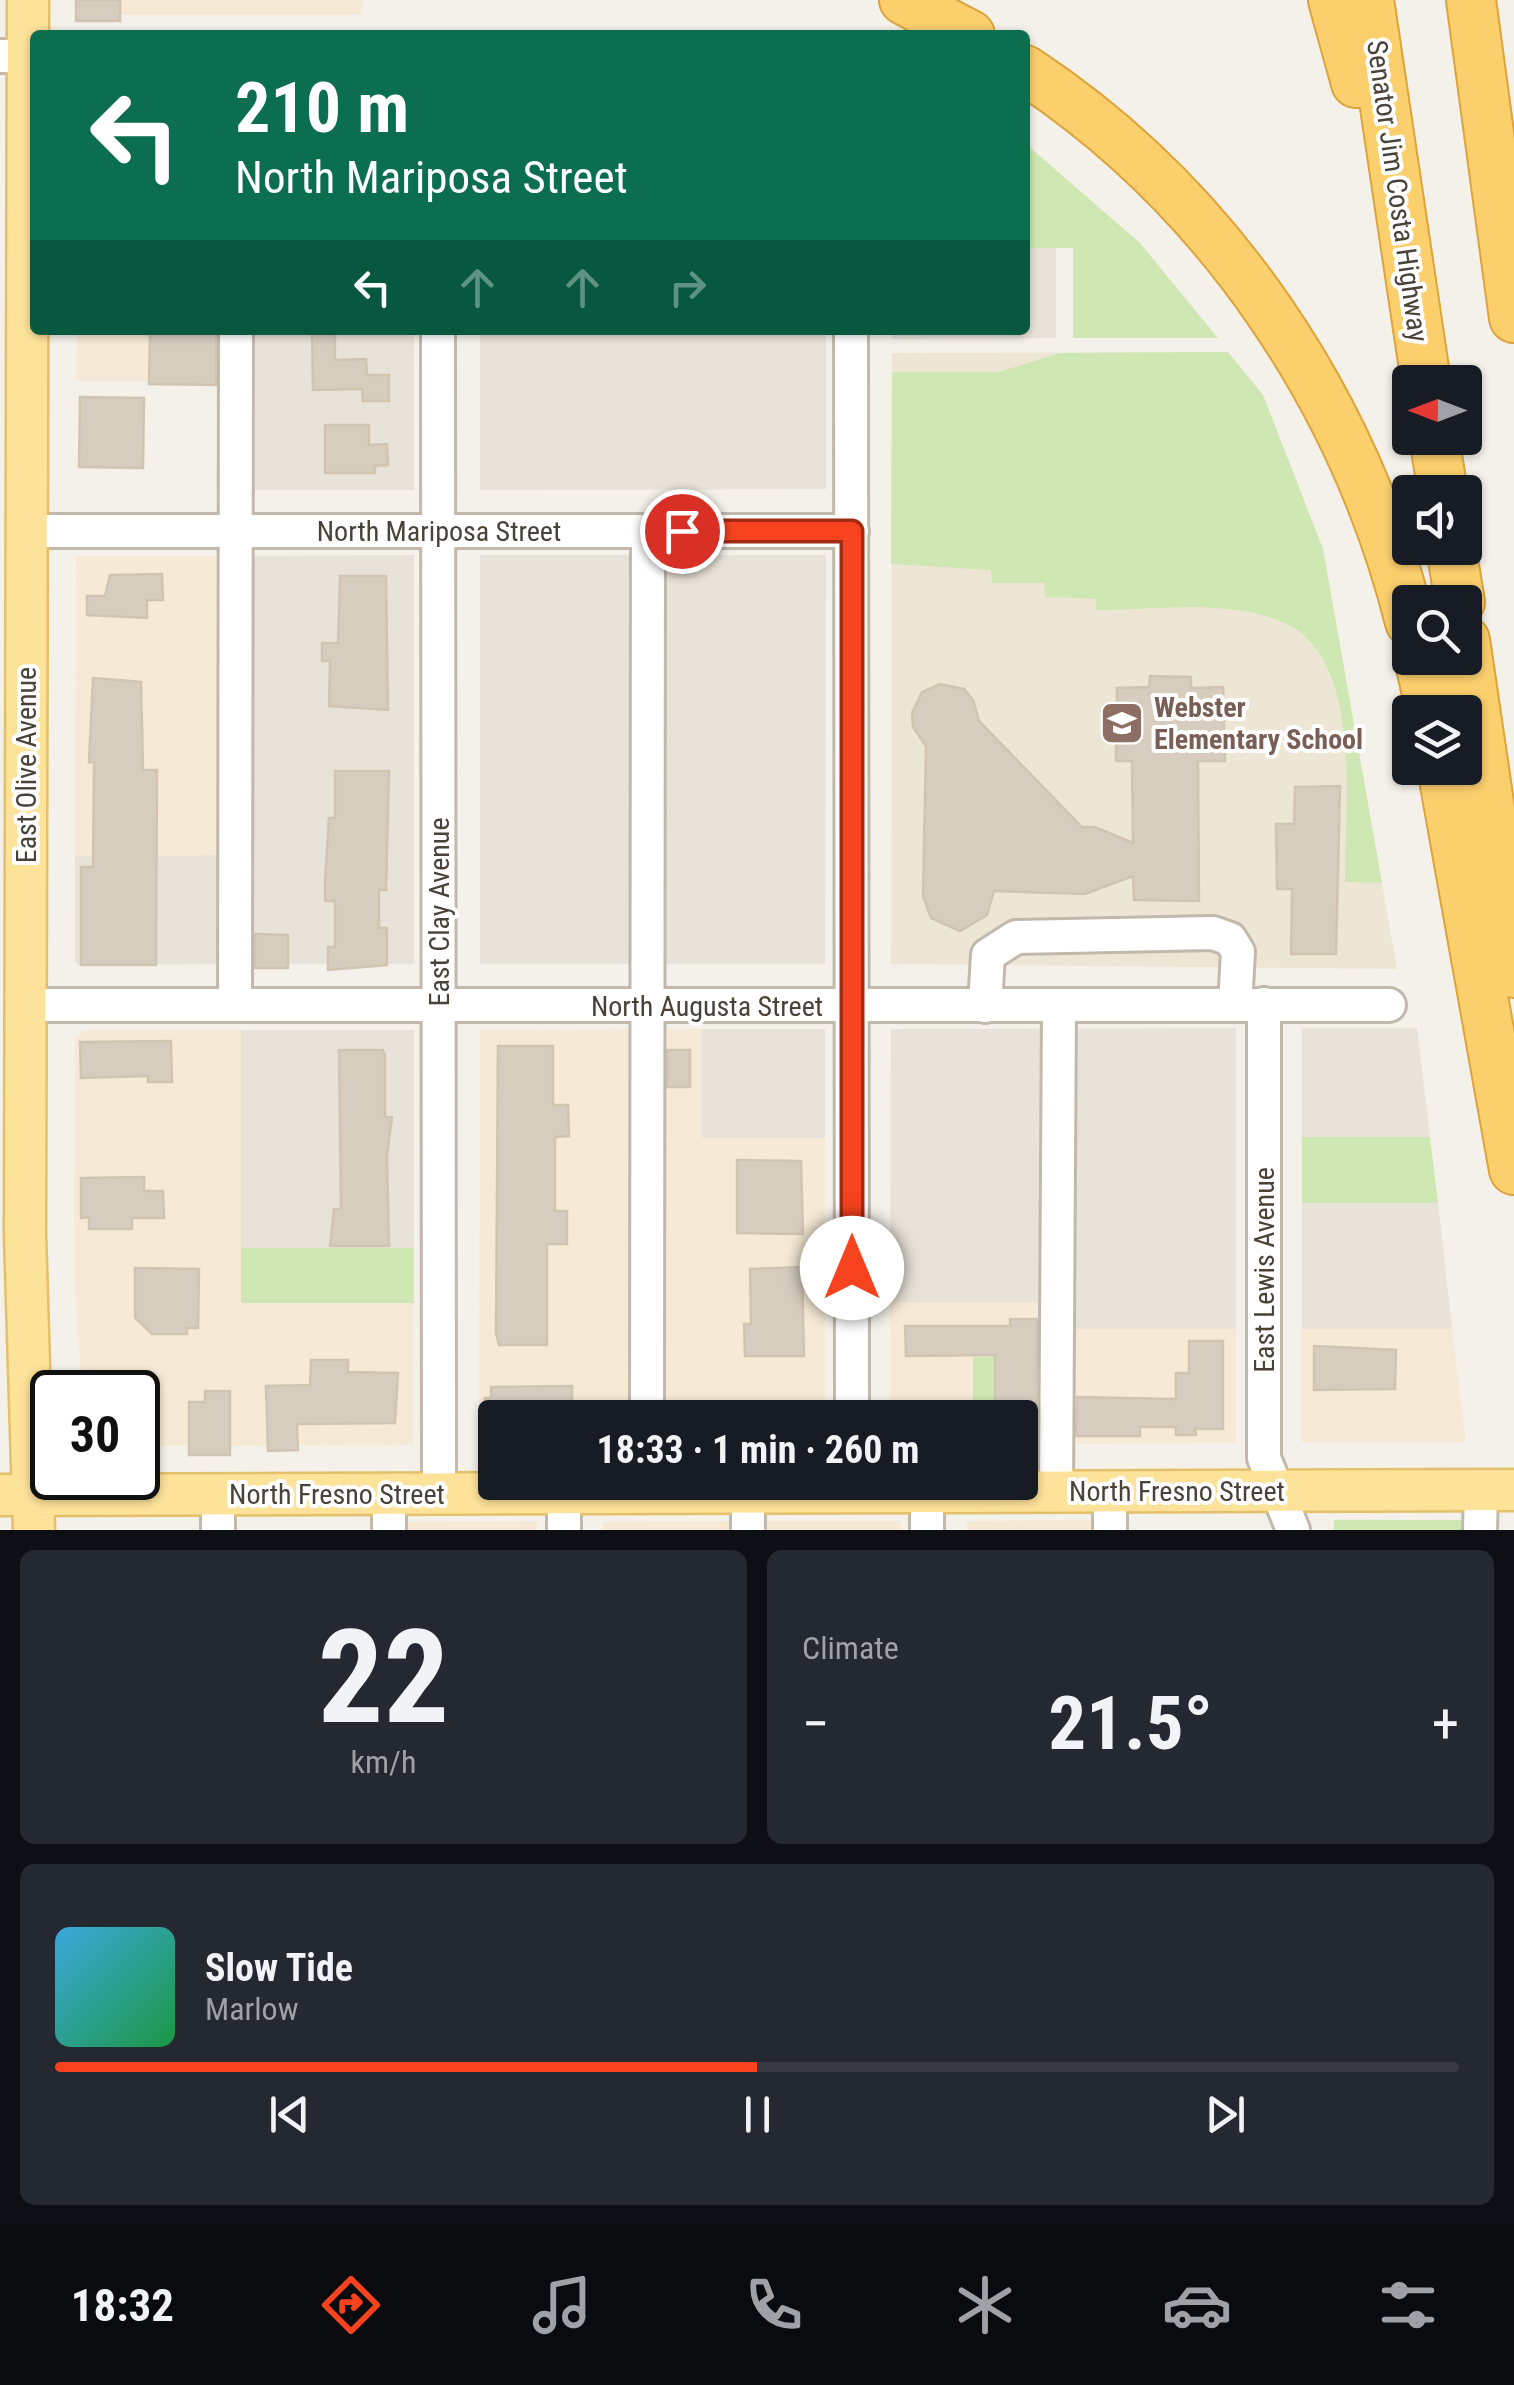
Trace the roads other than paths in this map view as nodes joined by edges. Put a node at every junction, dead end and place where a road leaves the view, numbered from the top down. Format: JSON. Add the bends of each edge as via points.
{"nodes":[{"id":1,"x":28,"y":0,"type":"edge"},
{"id":2,"x":904,"y":0,"type":"edge"},
{"id":3,"x":1333,"y":0,"type":"edge"},
{"id":4,"x":1369,"y":0,"type":"edge"},
{"id":5,"x":1472,"y":0,"type":"edge"},
{"id":6,"x":1490,"y":0,"type":"edge"},
{"id":7,"x":961,"y":30,"type":"edge"},
{"id":8,"x":1514,"y":37,"type":"edge"},
{"id":9,"x":21,"y":56,"type":"edge"},
{"id":10,"x":1030,"y":74,"type":"edge"},
{"id":11,"x":1410,"y":275,"type":"junction"},
{"id":12,"x":1514,"y":318,"type":"edge"},
{"id":13,"x":236,"y":335,"type":"edge"},
{"id":14,"x":438,"y":335,"type":"edge"},
{"id":15,"x":851,"y":335,"type":"edge"},
{"id":16,"x":1423,"y":365,"type":"edge"},
{"id":17,"x":26,"y":530,"type":"junction"},
{"id":18,"x":236,"y":531,"type":"junction"},
{"id":19,"x":438,"y":531,"type":"junction"},
{"id":20,"x":648,"y":531,"type":"junction"},
{"id":21,"x":852,"y":531,"type":"junction"},
{"id":22,"x":1399,"y":585,"type":"edge"},
{"id":23,"x":1470,"y":675,"type":"edge"},
{"id":24,"x":13,"y":776,"type":"edge"},
{"id":25,"x":1445,"y":785,"type":"edge"},
{"id":26,"x":1514,"y":973,"type":"edge"},
{"id":27,"x":235,"y":1005,"type":"junction"},
{"id":28,"x":1250,"y":1005,"type":"junction"},
{"id":29,"x":25,"y":1006,"type":"junction"},
{"id":30,"x":438,"y":1006,"type":"junction"},
{"id":31,"x":650,"y":1006,"type":"junction"},
{"id":32,"x":851,"y":1006,"type":"junction"},
{"id":33,"x":985,"y":1006,"type":"junction"},
{"id":34,"x":1389,"y":1006,"type":"dead end"},
{"id":35,"x":1059,"y":1007,"type":"junction"},
{"id":36,"x":13,"y":1093,"type":"edge"},
{"id":37,"x":1514,"y":1170,"type":"edge"},
{"id":38,"x":647,"y":1400,"type":"edge"},
{"id":39,"x":852,"y":1400,"type":"edge"},
{"id":40,"x":1498,"y":1490,"type":"edge"},
{"id":41,"x":1279,"y":1491,"type":"junction"},
{"id":42,"x":1056,"y":1492,"type":"junction"},
{"id":43,"x":439,"y":1493,"type":"junction"},
{"id":44,"x":604,"y":1500,"type":"edge"},
{"id":45,"x":699,"y":1500,"type":"edge"},
{"id":46,"x":796,"y":1500,"type":"edge"},
{"id":47,"x":893,"y":1500,"type":"edge"},
{"id":48,"x":22,"y":1506,"type":"edge"},
{"id":49,"x":748,"y":1511,"type":"edge"},
{"id":50,"x":927,"y":1511,"type":"edge"},
{"id":51,"x":1110,"y":1511,"type":"edge"},
{"id":52,"x":218,"y":1512,"type":"edge"},
{"id":53,"x":388,"y":1512,"type":"edge"},
{"id":54,"x":564,"y":1512,"type":"edge"},
{"id":55,"x":1293,"y":1530,"type":"edge"},
{"id":56,"x":1480,"y":1530,"type":"edge"}],
"edges":[{"from":1,"to":9,"type":"main road","name":"East Olive Avenue"},
{"from":2,"to":7,"type":"highway"},
{"from":3,"to":11,"type":"highway"},
{"from":4,"to":11,"type":"highway","name":"Senator Jim Costa Highway"},
{"from":5,"to":12,"type":"highway"},
{"from":6,"to":8,"type":"highway"},
{"from":9,"to":17,"type":"main road","name":"East Olive Avenue"},
{"from":10,"to":22,"type":"highway","via":[[1086,113],[1170,190],[1294,348],[1350,444]]},
{"from":11,"to":16,"type":"highway","name":"Senator Jim Costa Highway"},
{"from":13,"to":18,"type":"street"},
{"from":14,"to":19,"type":"street","name":"East Clay Avenue"},
{"from":15,"to":21,"type":"street"},
{"from":17,"to":18,"type":"street","name":"North Mariposa Street"},
{"from":17,"to":24,"type":"main road","name":"East Olive Avenue"},
{"from":18,"to":19,"type":"street","name":"North Mariposa Street"},
{"from":18,"to":27,"type":"street"},
{"from":19,"to":20,"type":"street","name":"North Mariposa Street"},
{"from":19,"to":30,"type":"street","name":"East Clay Avenue"},
{"from":20,"to":21,"type":"street","name":"North Mariposa Street"},
{"from":20,"to":31,"type":"street"},
{"from":21,"to":32,"type":"street"},
{"from":23,"to":26,"type":"highway"},
{"from":24,"to":29,"type":"main road","name":"East Olive Avenue"},
{"from":25,"to":37,"type":"highway"},
{"from":27,"to":29,"type":"street","name":"North Augusta Street"},
{"from":27,"to":30,"type":"street","name":"North Augusta Street"},
{"from":28,"to":33,"type":"street","name":"East Lewis Avenue","via":[[1238,952],[1230,939],[1214,934],[1016,937],[988,955]]},
{"from":28,"to":34,"type":"street","name":"North Augusta Street"},
{"from":28,"to":35,"type":"street","name":"North Augusta Street"},
{"from":28,"to":41,"type":"street","name":"East Lewis Avenue","via":[[1264,1458]]},
{"from":29,"to":36,"type":"main road","name":"East Olive Avenue"},
{"from":30,"to":31,"type":"street","name":"North Augusta Street"},
{"from":30,"to":43,"type":"street","name":"East Clay Avenue"},
{"from":31,"to":32,"type":"street","name":"North Augusta Street"},
{"from":31,"to":38,"type":"street"},
{"from":32,"to":33,"type":"street","name":"North Augusta Street"},
{"from":32,"to":39,"type":"street"},
{"from":33,"to":35,"type":"street","name":"North Augusta Street"},
{"from":35,"to":42,"type":"street"},
{"from":36,"to":48,"type":"main road","name":"East Olive Avenue","via":[[24,1235]]},
{"from":40,"to":41,"type":"main road","name":"North Fresno Street"},
{"from":40,"to":56,"type":"street"},
{"from":41,"to":51,"type":"main road","name":"North Fresno Street"},
{"from":41,"to":55,"type":"street","name":"East Lewis Avenue"},
{"from":42,"to":50,"type":"main road","name":"North Fresno Street"},
{"from":42,"to":51,"type":"main road","name":"North Fresno Street"},
{"from":43,"to":53,"type":"main road","name":"North Fresno Street"},
{"from":43,"to":54,"type":"main road","name":"North Fresno Street"},
{"from":44,"to":54,"type":"main road","name":"North Fresno Street"},
{"from":45,"to":49,"type":"main road","name":"North Fresno Street"},
{"from":46,"to":49,"type":"main road","name":"North Fresno Street"},
{"from":47,"to":50,"type":"main road","name":"North Fresno Street"},
{"from":48,"to":52,"type":"main road","name":"North Fresno Street"},
{"from":52,"to":53,"type":"main road","name":"North Fresno Street"}]}
